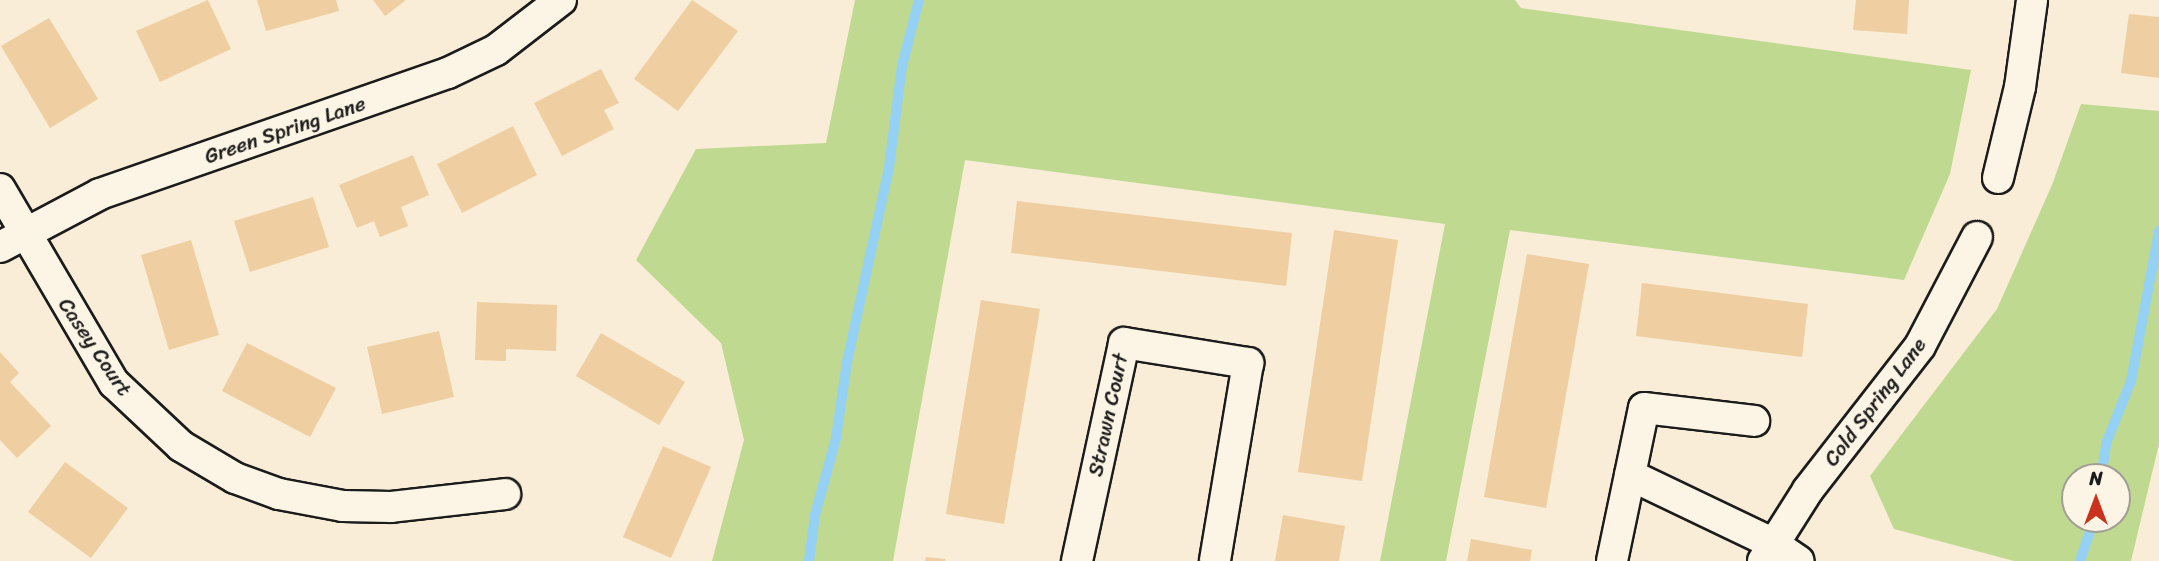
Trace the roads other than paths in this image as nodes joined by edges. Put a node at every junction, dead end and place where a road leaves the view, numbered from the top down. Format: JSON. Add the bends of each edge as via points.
{"nodes":[{"id":1,"x":561,"y":0,"type":"edge"},
{"id":2,"x":2032,"y":0,"type":"edge"},
{"id":3,"x":1998,"y":178,"type":"dead end"},
{"id":4,"x":0,"y":189,"type":"edge"},
{"id":5,"x":1977,"y":237,"type":"dead end"},
{"id":6,"x":13,"y":240,"type":"edge"},
{"id":7,"x":1754,"y":421,"type":"dead end"},
{"id":8,"x":1630,"y":475,"type":"junction"},
{"id":9,"x":505,"y":494,"type":"dead end"},
{"id":10,"x":1768,"y":552,"type":"edge"},
{"id":11,"x":1077,"y":561,"type":"edge"},
{"id":12,"x":1215,"y":561,"type":"edge"},
{"id":13,"x":1612,"y":561,"type":"edge"},
{"id":14,"x":1799,"y":561,"type":"edge"}],
"edges":[{"from":1,"to":6,"type":"street","name":"Green Spring Lane","via":[[496,50],[448,73],[100,194]]},
{"from":2,"to":3,"type":"street","via":[[2020,87]]},
{"from":4,"to":6,"type":"street","name":"Casey Court"},
{"from":5,"to":10,"type":"street","name":"Cold Spring Lane","via":[[1920,346],[1808,489]]},
{"from":6,"to":9,"type":"street","name":"Casey Court","via":[[114,383],[181,446],[235,478],[279,494],[343,506],[391,507]]},
{"from":7,"to":8,"type":"street","via":[[1644,408]]},
{"from":8,"to":10,"type":"street"},
{"from":8,"to":13,"type":"street"},
{"from":10,"to":14,"type":"street"},
{"from":11,"to":12,"type":"street","name":"Strawn Court","via":[[1124,343],[1248,363]]}]}
